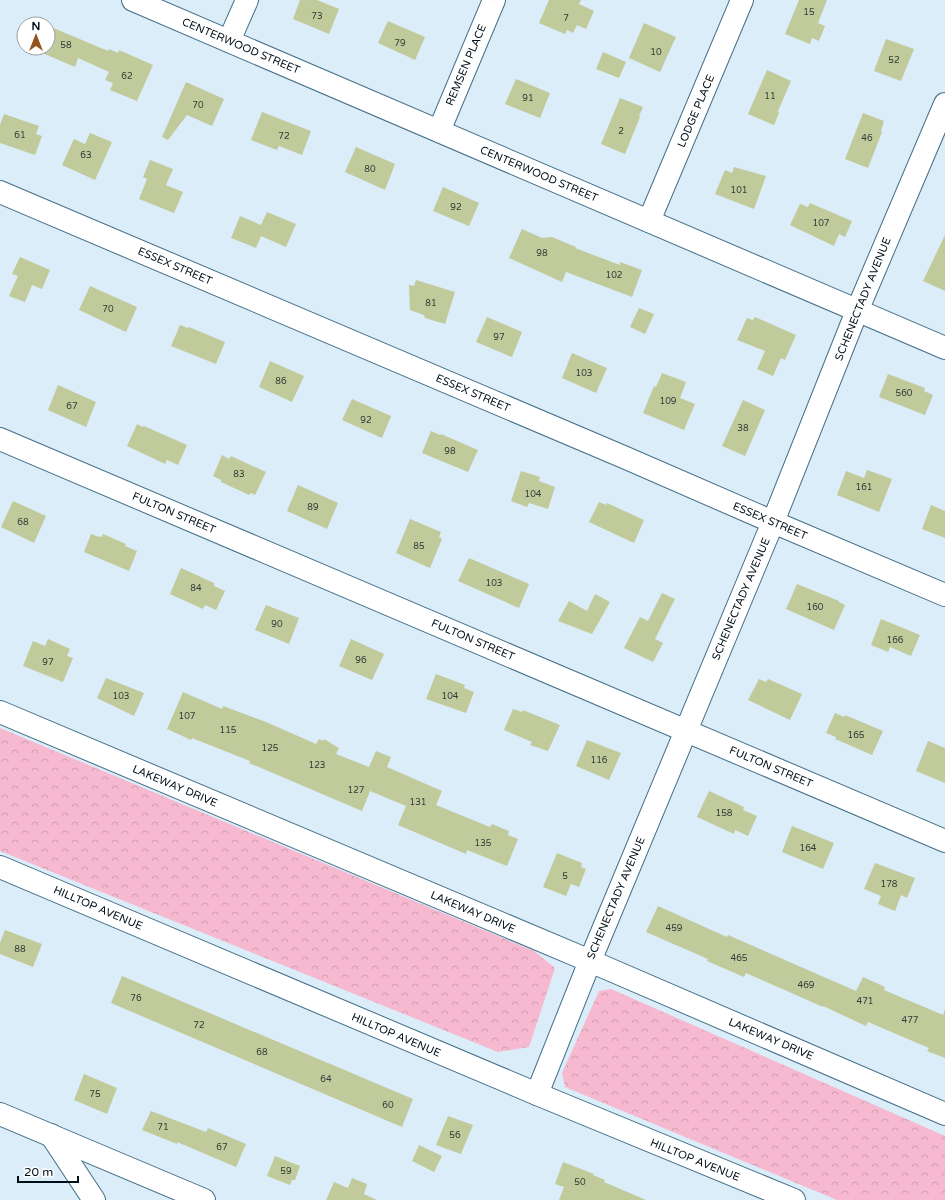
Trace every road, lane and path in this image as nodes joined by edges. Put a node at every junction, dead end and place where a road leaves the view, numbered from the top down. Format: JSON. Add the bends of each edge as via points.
{"nodes":[{"id":1,"x":133,"y":0,"type":"edge"},
{"id":2,"x":247,"y":0,"type":"edge"},
{"id":3,"x":494,"y":0,"type":"edge"},
{"id":4,"x":742,"y":0,"type":"edge"},
{"id":5,"x":229,"y":41,"type":"junction"},
{"id":6,"x":945,"y":104,"type":"edge"},
{"id":7,"x":439,"y":131,"type":"junction"},
{"id":8,"x":0,"y":192,"type":"edge"},
{"id":9,"x":649,"y":221,"type":"junction"},
{"id":10,"x":858,"y":311,"type":"junction"},
{"id":11,"x":945,"y":348,"type":"edge"},
{"id":12,"x":0,"y":439,"type":"edge"},
{"id":13,"x":773,"y":522,"type":"junction"},
{"id":14,"x":945,"y":595,"type":"edge"},
{"id":15,"x":0,"y":712,"type":"edge"},
{"id":16,"x":686,"y":731,"type":"junction"},
{"id":17,"x":945,"y":841,"type":"edge"},
{"id":18,"x":0,"y":867,"type":"edge"},
{"id":19,"x":590,"y":961,"type":"junction"},
{"id":20,"x":536,"y":1094,"type":"junction"},
{"id":21,"x":0,"y":1114,"type":"edge"},
{"id":22,"x":945,"y":1114,"type":"edge"},
{"id":23,"x":51,"y":1135,"type":"junction"},
{"id":24,"x":94,"y":1200,"type":"edge"},
{"id":25,"x":204,"y":1200,"type":"edge"},
{"id":26,"x":794,"y":1200,"type":"edge"}],
"edges":[{"from":1,"to":5,"type":"street","name":"CENTERWOOD STREET"},
{"from":2,"to":5,"type":"street"},
{"from":3,"to":7,"type":"street","name":"REMSEN PLACE"},
{"from":4,"to":9,"type":"street","name":"LODGE PLACE"},
{"from":5,"to":7,"type":"street","name":"CENTERWOOD STREET"},
{"from":6,"to":10,"type":"street","name":"SCHENECTADY AVENUE"},
{"from":7,"to":9,"type":"street","name":"CENTERWOOD STREET"},
{"from":8,"to":13,"type":"street","name":"ESSEX STREET"},
{"from":9,"to":10,"type":"street","name":"CENTERWOOD STREET"},
{"from":10,"to":11,"type":"street","name":"CENTERWOOD STREET"},
{"from":10,"to":13,"type":"street","name":"SCHENECTADY AVENUE"},
{"from":12,"to":16,"type":"street","name":"FULTON STREET"},
{"from":13,"to":14,"type":"street","name":"ESSEX STREET"},
{"from":13,"to":16,"type":"street","name":"SCHENECTADY AVENUE"},
{"from":15,"to":19,"type":"street","name":"LAKEWAY DRIVE"},
{"from":16,"to":17,"type":"street","name":"FULTON STREET"},
{"from":16,"to":19,"type":"street","name":"SCHENECTADY AVENUE"},
{"from":18,"to":20,"type":"street","name":"HILLTOP AVENUE"},
{"from":19,"to":20,"type":"street","name":"SCHENECTADY AVENUE"},
{"from":19,"to":22,"type":"street","name":"LAKEWAY DRIVE"},
{"from":20,"to":26,"type":"street","name":"HILLTOP AVENUE"},
{"from":21,"to":23,"type":"street"},
{"from":23,"to":24,"type":"street"},
{"from":23,"to":25,"type":"street"}]}
